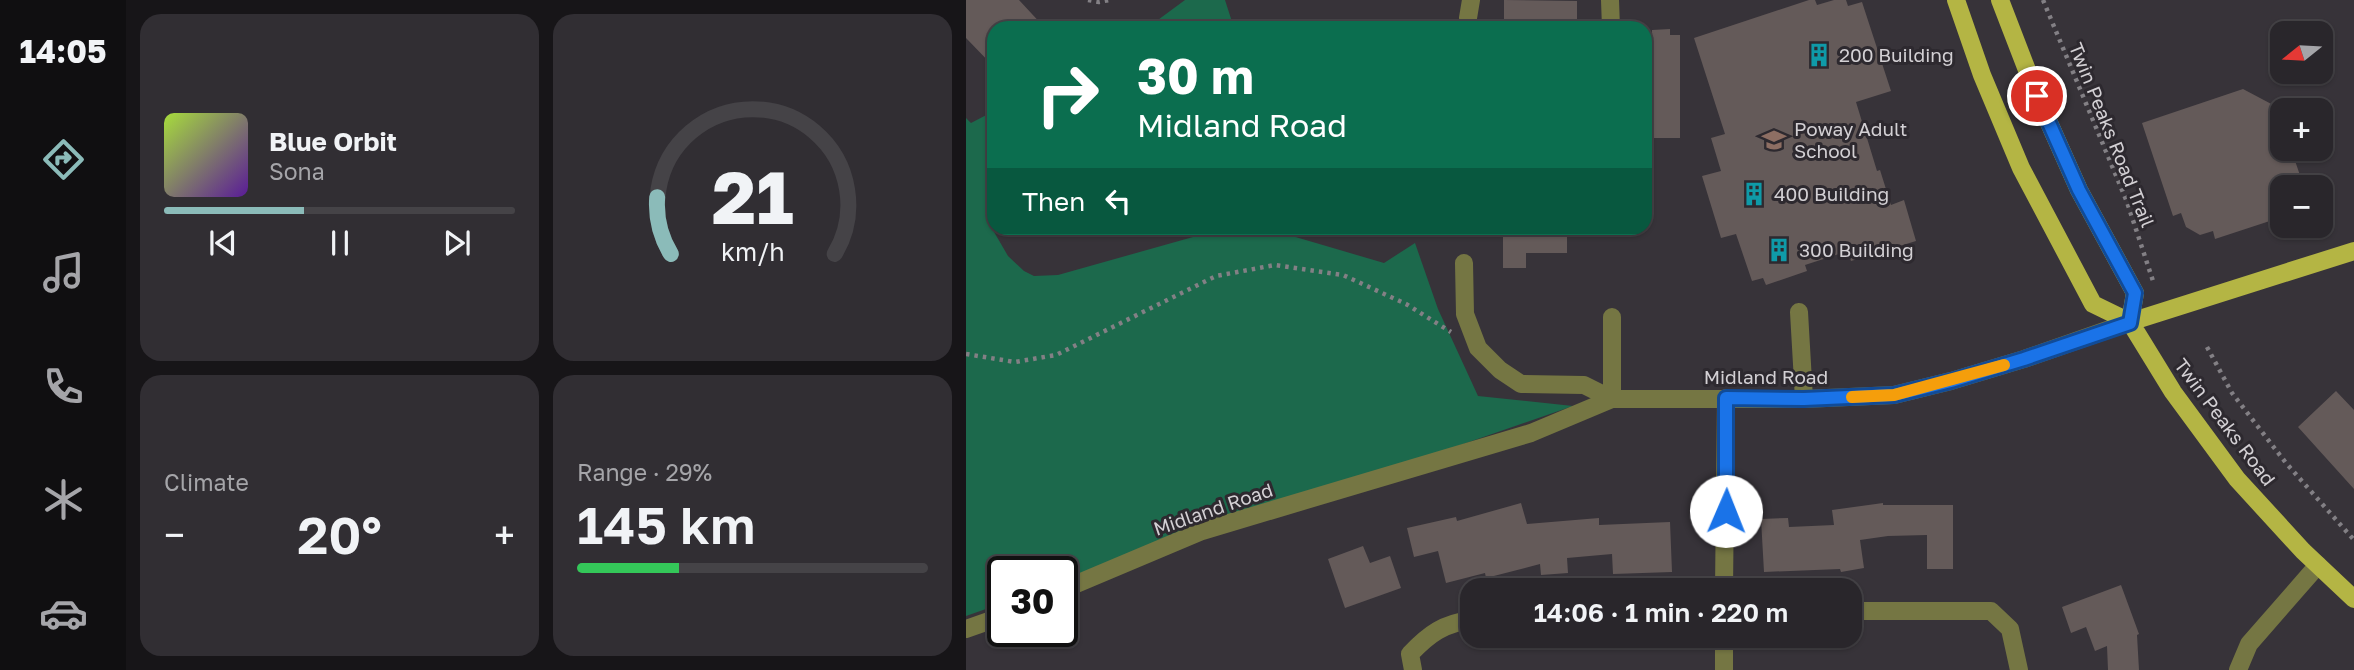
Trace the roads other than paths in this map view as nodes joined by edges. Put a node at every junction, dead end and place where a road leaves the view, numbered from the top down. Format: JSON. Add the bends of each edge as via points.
{"nodes":[{"id":1,"x":1610,"y":0,"type":"edge"},
{"id":2,"x":1956,"y":0,"type":"edge"},
{"id":3,"x":2000,"y":0,"type":"edge"},
{"id":4,"x":1611,"y":21,"type":"edge"},
{"id":5,"x":2354,"y":251,"type":"edge"},
{"id":6,"x":1464,"y":263,"type":"dead end"},
{"id":7,"x":1799,"y":312,"type":"dead end"},
{"id":8,"x":1612,"y":317,"type":"dead end"},
{"id":9,"x":2130,"y":323,"type":"junction"},
{"id":10,"x":1726,"y":398,"type":"junction"},
{"id":11,"x":1612,"y":399,"type":"junction"},
{"id":12,"x":1804,"y":399,"type":"junction"},
{"id":13,"x":2318,"y":565,"type":"junction"},
{"id":14,"x":1724,"y":578,"type":"edge"},
{"id":15,"x":1078,"y":583,"type":"edge"},
{"id":16,"x":2354,"y":599,"type":"edge"},
{"id":17,"x":1862,"y":611,"type":"edge"},
{"id":18,"x":1460,"y":621,"type":"edge"},
{"id":19,"x":987,"y":622,"type":"edge"},
{"id":20,"x":966,"y":629,"type":"edge"},
{"id":21,"x":1724,"y":648,"type":"edge"},
{"id":22,"x":1412,"y":662,"type":"edge"},
{"id":23,"x":1724,"y":670,"type":"edge"},
{"id":24,"x":2019,"y":670,"type":"edge"},
{"id":25,"x":2238,"y":670,"type":"edge"}],
"edges":[{"from":1,"to":4,"type":"street"},
{"from":2,"to":9,"type":"main road","via":[[2021,168],[2084,289],[2093,304]]},
{"from":3,"to":9,"type":"main road","via":[[2079,190],[2135,293]]},
{"from":5,"to":9,"type":"main road","name":"Midland Road"},
{"from":6,"to":11,"type":"street","via":[[1465,314],[1478,348],[1500,370],[1521,384],[1584,385]]},
{"from":7,"to":12,"type":"street"},
{"from":8,"to":11,"type":"street"},
{"from":9,"to":12,"type":"street","name":"Midland Road","via":[[2024,359],[1894,395]]},
{"from":9,"to":13,"type":"main road","name":"Twin Peaks Road","via":[[2237,479]]},
{"from":10,"to":11,"type":"street","name":"Midland Road"},
{"from":10,"to":12,"type":"street","name":"Midland Road"},
{"from":10,"to":14,"type":"street"},
{"from":11,"to":15,"type":"street","name":"Midland Road","via":[[1531,433],[1202,531]]},
{"from":13,"to":16,"type":"main road","name":"Twin Peaks Road"},
{"from":13,"to":25,"type":"street","via":[[2249,644]]},
{"from":17,"to":24,"type":"street","via":[[1991,611],[2010,629]]},
{"from":18,"to":22,"type":"street","via":[[1429,634]]},
{"from":19,"to":20,"type":"street"},
{"from":21,"to":23,"type":"street"}]}
